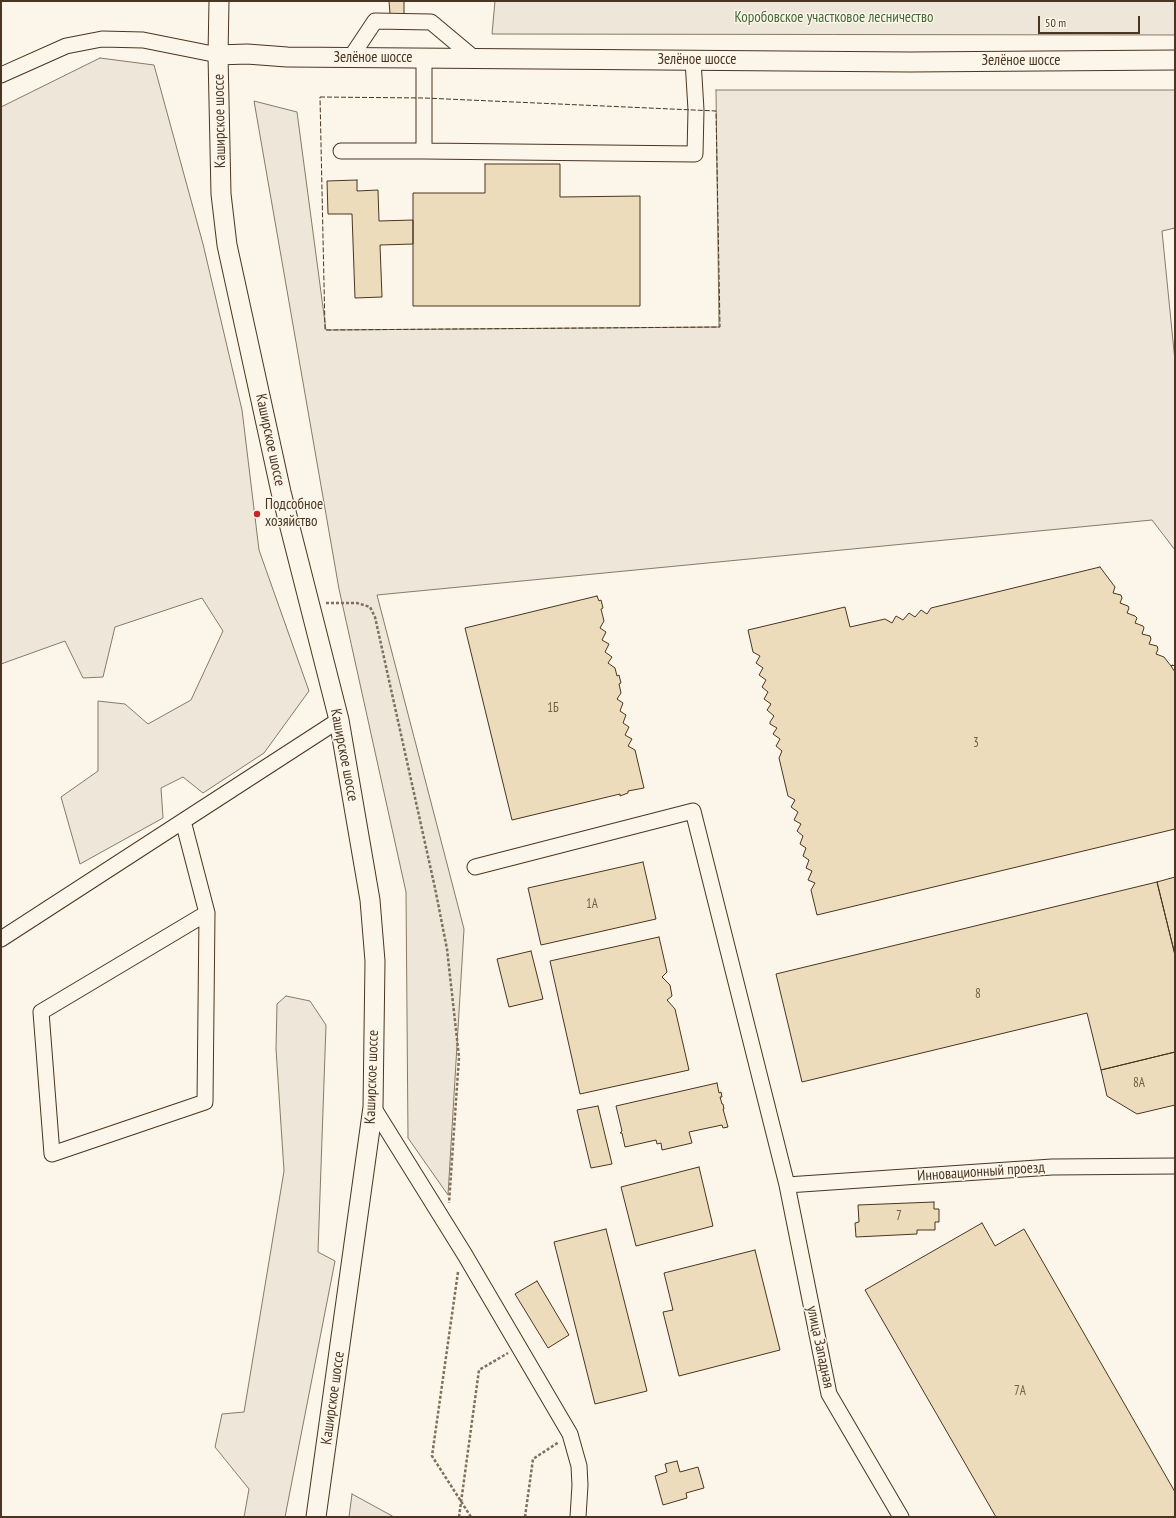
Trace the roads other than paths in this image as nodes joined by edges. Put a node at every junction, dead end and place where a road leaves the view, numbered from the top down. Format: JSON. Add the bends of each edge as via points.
{"nodes":[{"id":1,"x":219,"y":1,"type":"edge"},
{"id":2,"x":218,"y":54,"type":"junction"},
{"id":3,"x":351,"y":58,"type":"junction"},
{"id":4,"x":424,"y":58,"type":"junction"},
{"id":5,"x":474,"y":58,"type":"junction"},
{"id":6,"x":693,"y":60,"type":"junction"},
{"id":7,"x":1175,"y":60,"type":"edge"},
{"id":8,"x":1,"y":75,"type":"edge"},
{"id":9,"x":341,"y":151,"type":"dead end"},
{"id":10,"x":424,"y":151,"type":"junction"},
{"id":11,"x":339,"y":720,"type":"junction"},
{"id":12,"x":184,"y":820,"type":"junction"},
{"id":13,"x":475,"y":867,"type":"dead end"},
{"id":14,"x":207,"y":913,"type":"junction"},
{"id":15,"x":1,"y":939,"type":"edge"},
{"id":16,"x":373,"y":1107,"type":"junction"},
{"id":17,"x":1175,"y":1166,"type":"edge"},
{"id":18,"x":787,"y":1185,"type":"junction"},
{"id":19,"x":579,"y":1516,"type":"edge"},
{"id":20,"x":316,"y":1517,"type":"edge"},
{"id":21,"x":900,"y":1517,"type":"edge"}],
"edges":[{"from":1,"to":2,"type":"main road","name":"Каширское шоссе"},
{"from":2,"to":3,"type":"main road","name":"Зелёное шоссе"},
{"from":2,"to":8,"type":"street","via":[[143,40],[102,39],[66,46]]},
{"from":2,"to":11,"type":"main road","name":"Каширское шоссе","via":[[221,194],[227,245],[281,492]]},
{"from":3,"to":4,"type":"main road","name":"Зелёное шоссе"},
{"from":3,"to":5,"type":"street","via":[[375,21],[431,22]]},
{"from":4,"to":5,"type":"main road","name":"Зелёное шоссе"},
{"from":4,"to":10,"type":"street"},
{"from":5,"to":6,"type":"main road","name":"Зелёное шоссе"},
{"from":6,"to":7,"type":"main road","name":"Зелёное шоссе"},
{"from":6,"to":10,"type":"street","via":[[695,154]]},
{"from":9,"to":10,"type":"street"},
{"from":11,"to":12,"type":"street"},
{"from":11,"to":16,"type":"main road","name":"Каширское шоссе","via":[[370,900],[375,961]]},
{"from":12,"to":14,"type":"street"},
{"from":12,"to":15,"type":"street"},
{"from":13,"to":18,"type":"street","name":"улица Западная","via":[[693,812]]},
{"from":14,"to":14,"type":"street","via":[[205,1102],[52,1154],[40,1012]]},
{"from":16,"to":19,"type":"street","via":[[465,1255],[570,1434],[579,1466]]},
{"from":16,"to":20,"type":"main road","name":"Каширское шоссе"},
{"from":17,"to":18,"type":"street","name":"Инновационный проезд","via":[[1052,1167]]},
{"from":18,"to":21,"type":"street","name":"улица Западная","via":[[829,1394]]}]}
